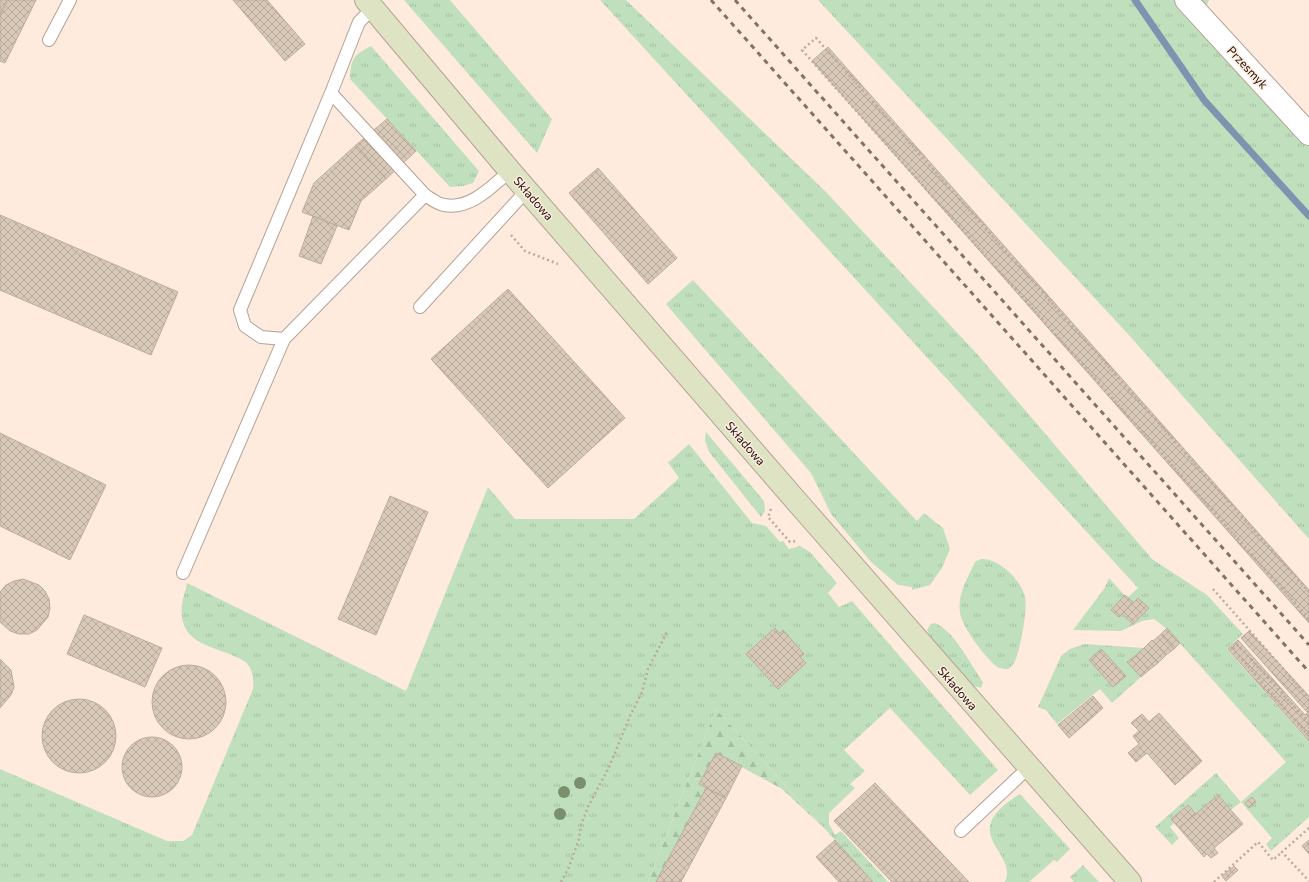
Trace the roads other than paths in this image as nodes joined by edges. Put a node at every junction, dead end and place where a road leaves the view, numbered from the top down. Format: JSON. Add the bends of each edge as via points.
{"nodes":[{"id":1,"x":70,"y":0,"type":"edge"},
{"id":2,"x":1186,"y":0,"type":"edge"},
{"id":3,"x":369,"y":4,"type":"edge"},
{"id":4,"x":49,"y":40,"type":"dead end"},
{"id":5,"x":331,"y":93,"type":"junction"},
{"id":6,"x":1309,"y":134,"type":"edge"},
{"id":7,"x":510,"y":171,"type":"junction"},
{"id":8,"x":527,"y":190,"type":"junction"},
{"id":9,"x":424,"y":195,"type":"junction"},
{"id":10,"x":420,"y":307,"type":"dead end"},
{"id":11,"x":284,"y":340,"type":"junction"},
{"id":12,"x":183,"y":573,"type":"dead end"},
{"id":13,"x":1028,"y":768,"type":"junction"},
{"id":14,"x":961,"y":831,"type":"dead end"},
{"id":15,"x":1130,"y":882,"type":"edge"}],
"edges":[{"from":1,"to":4,"type":"lane"},
{"from":2,"to":6,"type":"street","name":"Przesmyk"},
{"from":3,"to":5,"type":"lane","via":[[359,22]]},
{"from":3,"to":7,"type":"street","name":"Składowa"},
{"from":5,"to":9,"type":"lane"},
{"from":5,"to":11,"type":"lane","via":[[240,310],[245,326],[261,337]]},
{"from":7,"to":8,"type":"street","name":"Składowa"},
{"from":7,"to":9,"type":"lane","via":[[481,196],[460,204],[443,205]]},
{"from":8,"to":10,"type":"lane"},
{"from":8,"to":13,"type":"street","name":"Składowa"},
{"from":9,"to":11,"type":"lane"},
{"from":11,"to":12,"type":"lane"},
{"from":13,"to":14,"type":"lane"},
{"from":13,"to":15,"type":"street","name":"Składowa"}]}
